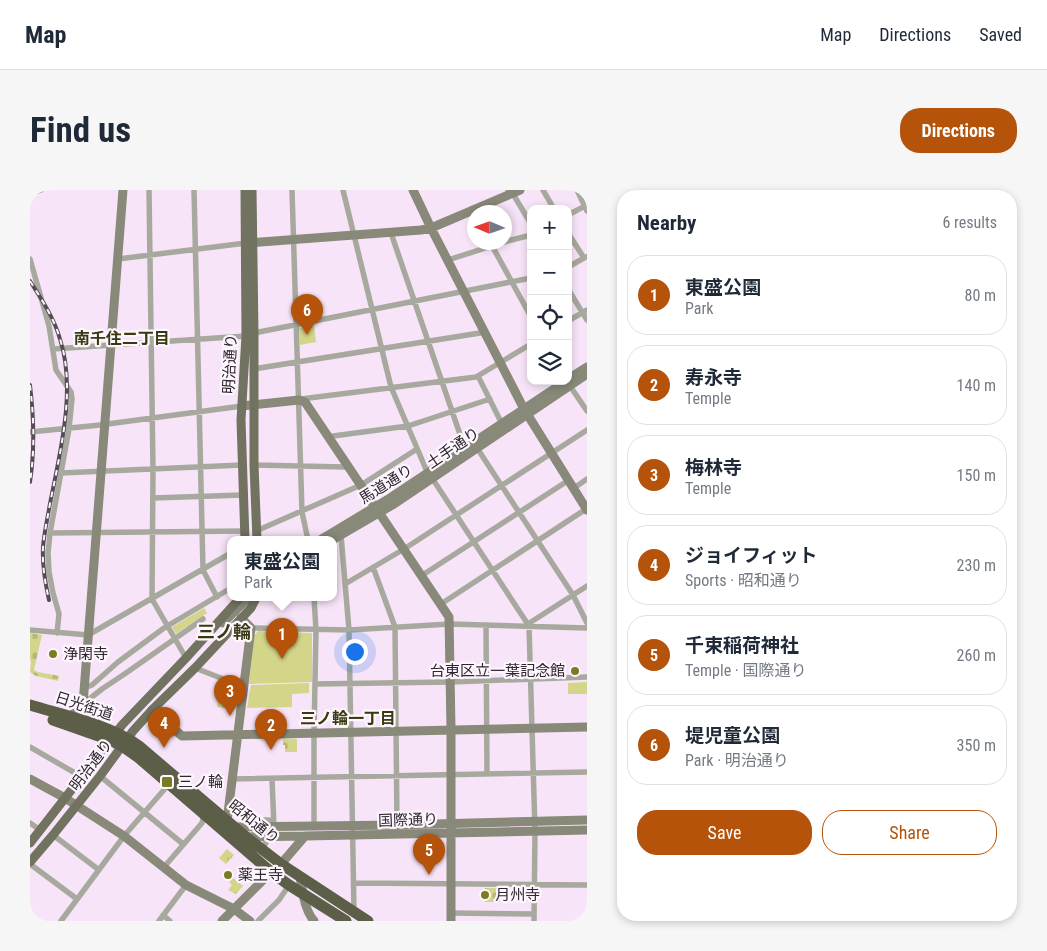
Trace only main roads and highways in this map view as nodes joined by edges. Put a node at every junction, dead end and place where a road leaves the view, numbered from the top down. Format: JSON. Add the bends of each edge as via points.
{"nodes":[{"id":1,"x":245,"y":190,"type":"edge"},
{"id":2,"x":252,"y":190,"type":"edge"},
{"id":3,"x":249,"y":242,"type":"junction"},
{"id":4,"x":250,"y":334,"type":"junction"},
{"id":5,"x":245,"y":536,"type":"edge"},
{"id":6,"x":256,"y":536,"type":"edge"},
{"id":7,"x":237,"y":601,"type":"edge"},
{"id":8,"x":254,"y":601,"type":"edge"},
{"id":9,"x":30,"y":704,"type":"edge"},
{"id":10,"x":30,"y":712,"type":"edge"},
{"id":11,"x":113,"y":736,"type":"junction"},
{"id":12,"x":125,"y":742,"type":"junction"},
{"id":13,"x":230,"y":828,"type":"junction"},
{"id":14,"x":30,"y":843,"type":"edge"},
{"id":15,"x":30,"y":863,"type":"edge"},
{"id":16,"x":350,"y":917,"type":"edge"},
{"id":17,"x":368,"y":921,"type":"edge"}],
"edges":[{"from":1,"to":3,"type":"main road","name":"明治通り"},
{"from":2,"to":3,"type":"main road","name":"明治通り"},
{"from":3,"to":4,"type":"main road","name":"明治通り"},
{"from":4,"to":5,"type":"main road","name":"明治通り","via":[[242,406]]},
{"from":4,"to":6,"type":"main road","name":"明治通り"},
{"from":7,"to":11,"type":"main road","name":"明治通り"},
{"from":8,"to":12,"type":"main road","name":"明治通り"},
{"from":9,"to":11,"type":"highway","name":"日光街道"},
{"from":10,"to":11,"type":"highway","name":"日光街道"},
{"from":11,"to":12,"type":"highway","name":"日光街道"},
{"from":11,"to":14,"type":"main road","name":"明治通り"},
{"from":12,"to":13,"type":"highway","name":"昭和通り","via":[[204,814]]},
{"from":12,"to":13,"type":"highway","name":"昭和通り","via":[[139,746]]},
{"from":12,"to":15,"type":"main road","name":"明治通り"},
{"from":13,"to":16,"type":"highway","name":"昭和通り"},
{"from":13,"to":16,"type":"highway","name":"昭和通り","via":[[271,872],[297,890]]},
{"from":16,"to":17,"type":"highway","name":"昭和通り"}]}
